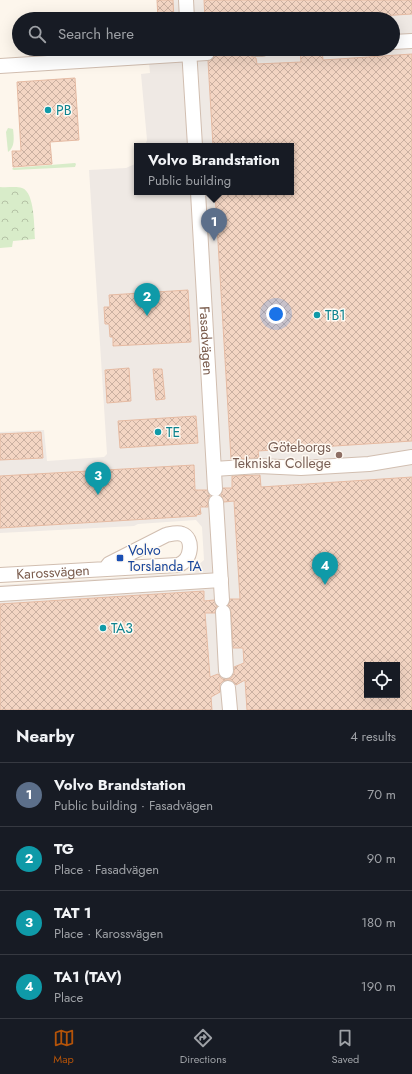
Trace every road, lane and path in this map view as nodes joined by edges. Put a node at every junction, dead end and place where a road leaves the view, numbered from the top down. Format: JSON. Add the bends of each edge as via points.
{"nodes":[{"id":1,"x":186,"y":0,"type":"edge"},
{"id":2,"x":187,"y":12,"type":"edge"},
{"id":3,"x":412,"y":41,"type":"edge"},
{"id":4,"x":400,"y":42,"type":"edge"},
{"id":5,"x":135,"y":56,"type":"edge"},
{"id":6,"x":189,"y":56,"type":"edge"},
{"id":7,"x":0,"y":66,"type":"edge"},
{"id":8,"x":195,"y":143,"type":"edge"},
{"id":9,"x":198,"y":195,"type":"edge"},
{"id":10,"x":412,"y":457,"type":"edge"},
{"id":11,"x":214,"y":469,"type":"junction"},
{"id":12,"x":105,"y":569,"type":"junction"},
{"id":13,"x":0,"y":575,"type":"edge"},
{"id":14,"x":220,"y":580,"type":"junction"},
{"id":15,"x":0,"y":594,"type":"edge"},
{"id":16,"x":226,"y":670,"type":"dead end"},
{"id":17,"x":228,"y":688,"type":"dead end"},
{"id":18,"x":230,"y":710,"type":"edge"}],
"edges":[{"from":1,"to":2,"type":"street"},
{"from":3,"to":4,"type":"street"},
{"from":5,"to":7,"type":"street"},
{"from":6,"to":8,"type":"street"},
{"from":9,"to":11,"type":"street","name":"Fasadvägen"},
{"from":10,"to":11,"type":"street","via":[[369,464]]},
{"from":11,"to":14,"type":"street","name":"Fasadvägen"},
{"from":12,"to":12,"type":"street","name":"Karossvägen","via":[[183,564],[188,559],[187,537],[175,533],[166,535],[109,564]]},
{"from":12,"to":13,"type":"street","name":"Karossvägen"},
{"from":14,"to":15,"type":"street"},
{"from":14,"to":16,"type":"street","name":"Fasadvägen"},
{"from":17,"to":18,"type":"street"}]}
